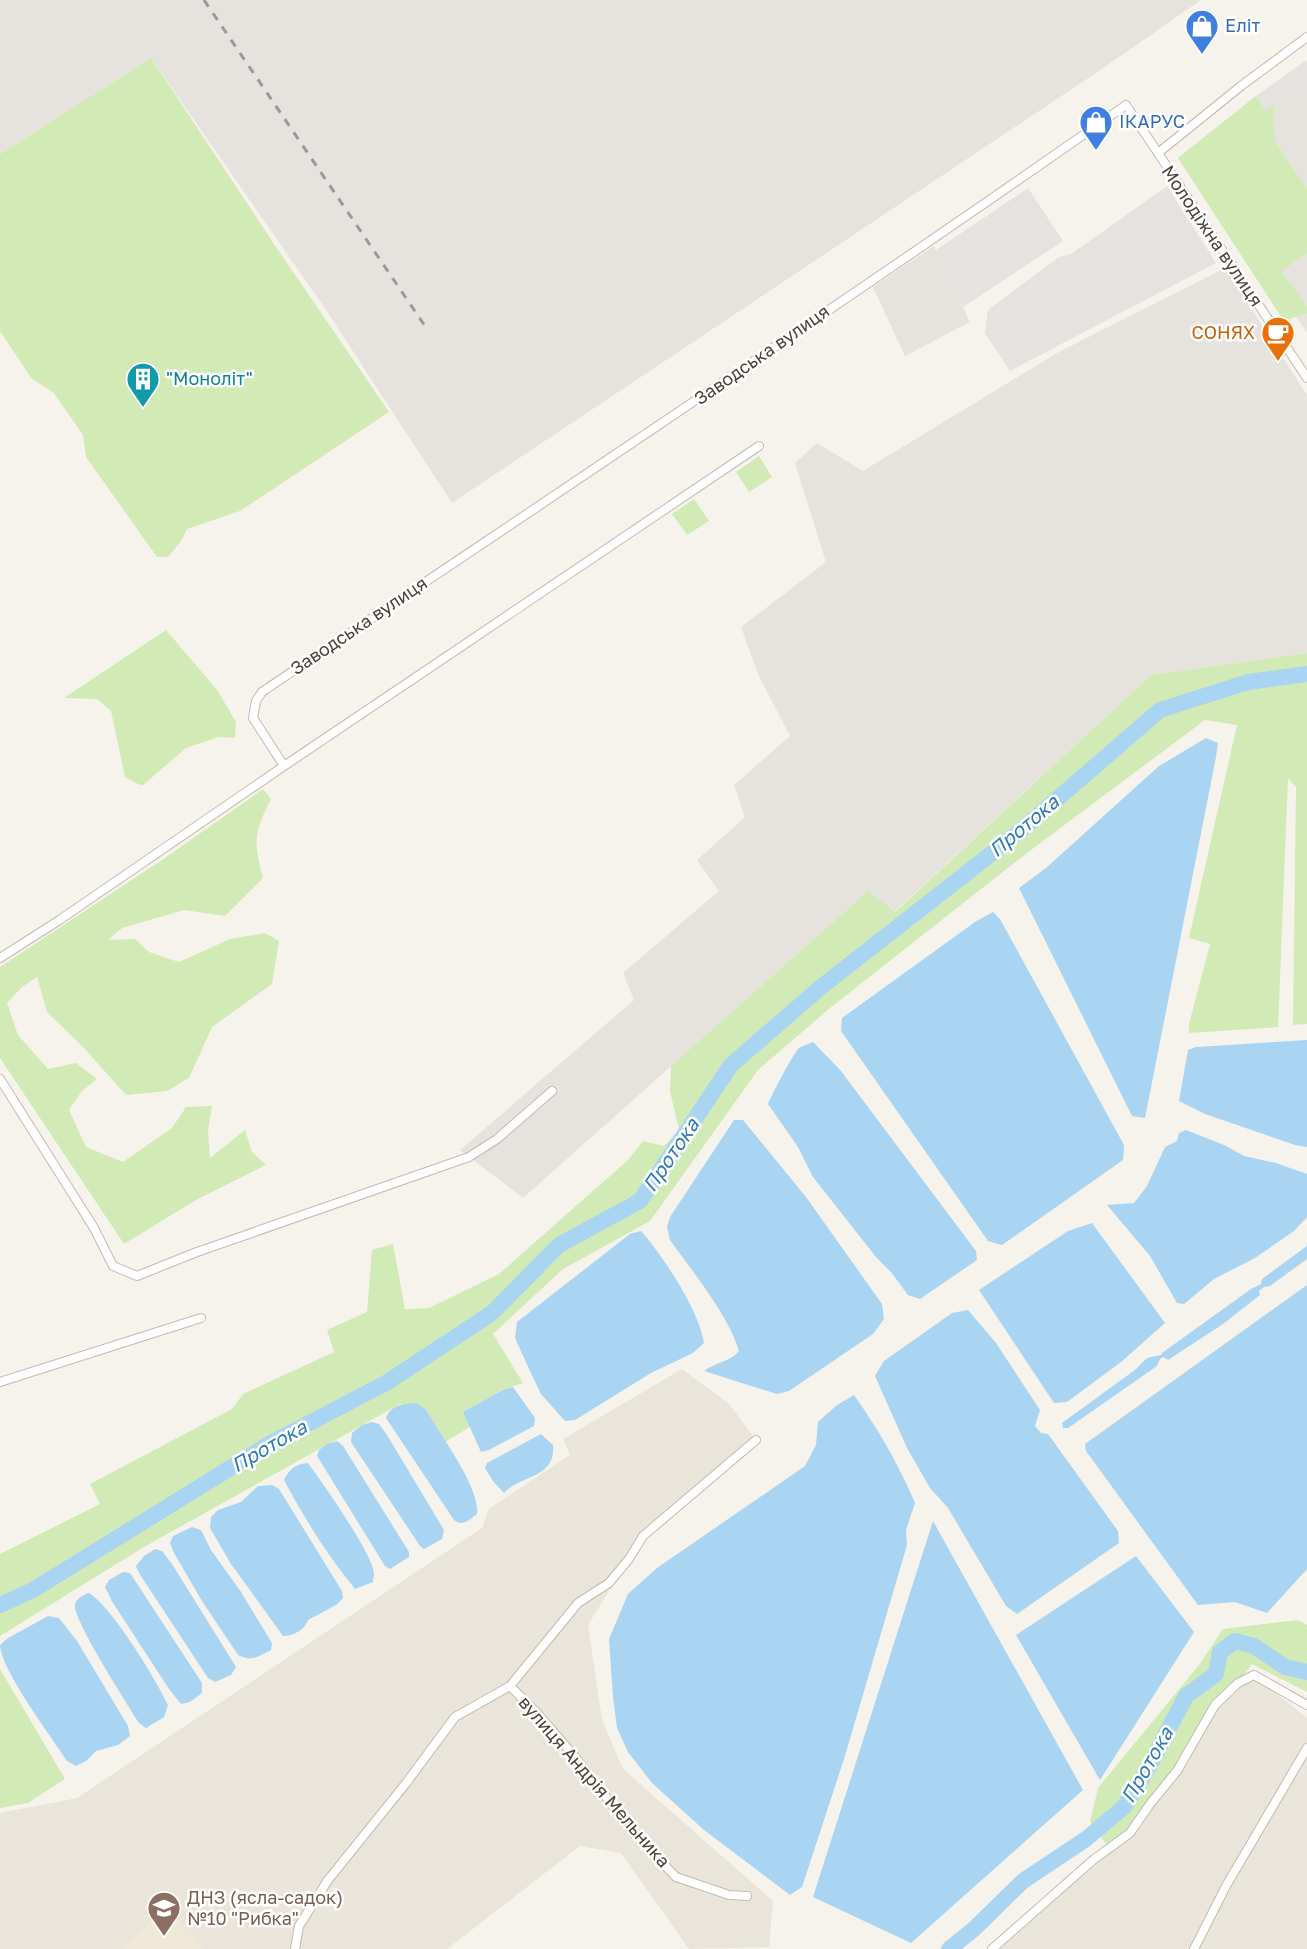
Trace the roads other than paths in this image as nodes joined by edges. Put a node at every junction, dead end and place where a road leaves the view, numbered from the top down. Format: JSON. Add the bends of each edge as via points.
{"nodes":[{"id":1,"x":1307,"y":37,"type":"edge"},
{"id":2,"x":1158,"y":153,"type":"junction"},
{"id":3,"x":1307,"y":378,"type":"edge"},
{"id":4,"x":759,"y":447,"type":"dead end"},
{"id":5,"x":284,"y":766,"type":"junction"},
{"id":6,"x":0,"y":958,"type":"edge"},
{"id":7,"x":0,"y":1079,"type":"edge"},
{"id":8,"x":552,"y":1091,"type":"dead end"},
{"id":9,"x":201,"y":1318,"type":"dead end"},
{"id":10,"x":0,"y":1383,"type":"edge"},
{"id":11,"x":756,"y":1440,"type":"dead end"},
{"id":12,"x":510,"y":1686,"type":"junction"},
{"id":13,"x":1307,"y":1705,"type":"edge"},
{"id":14,"x":1307,"y":1748,"type":"edge"},
{"id":15,"x":747,"y":1896,"type":"dead end"},
{"id":16,"x":295,"y":1949,"type":"edge"},
{"id":17,"x":992,"y":1949,"type":"edge"},
{"id":18,"x":1194,"y":1949,"type":"edge"}],
"edges":[{"from":1,"to":2,"type":"street"},
{"from":2,"to":3,"type":"street","name":"Молодіжна вулиця"},
{"from":2,"to":5,"type":"street","name":"Заводська вулиця","via":[[1125,105],[674,416],[262,692],[253,718]]},
{"from":4,"to":5,"type":"street"},
{"from":5,"to":6,"type":"street"},
{"from":7,"to":8,"type":"street","via":[[94,1228],[113,1266],[137,1276],[469,1157],[497,1139]]},
{"from":9,"to":10,"type":"street"},
{"from":11,"to":12,"type":"street","name":"вулиця Андрія Мельника","via":[[643,1536],[609,1583],[578,1603]]},
{"from":12,"to":15,"type":"street","name":"вулиця Андрія Мельника","via":[[676,1877],[729,1895]]},
{"from":12,"to":16,"type":"street","name":"вулиця Андрія Мельника","via":[[455,1717],[328,1881],[298,1926]]},
{"from":13,"to":17,"type":"street","via":[[1254,1675],[1238,1683],[1215,1705],[1177,1771],[1130,1833],[1093,1860]]},
{"from":14,"to":18,"type":"street"}]}
